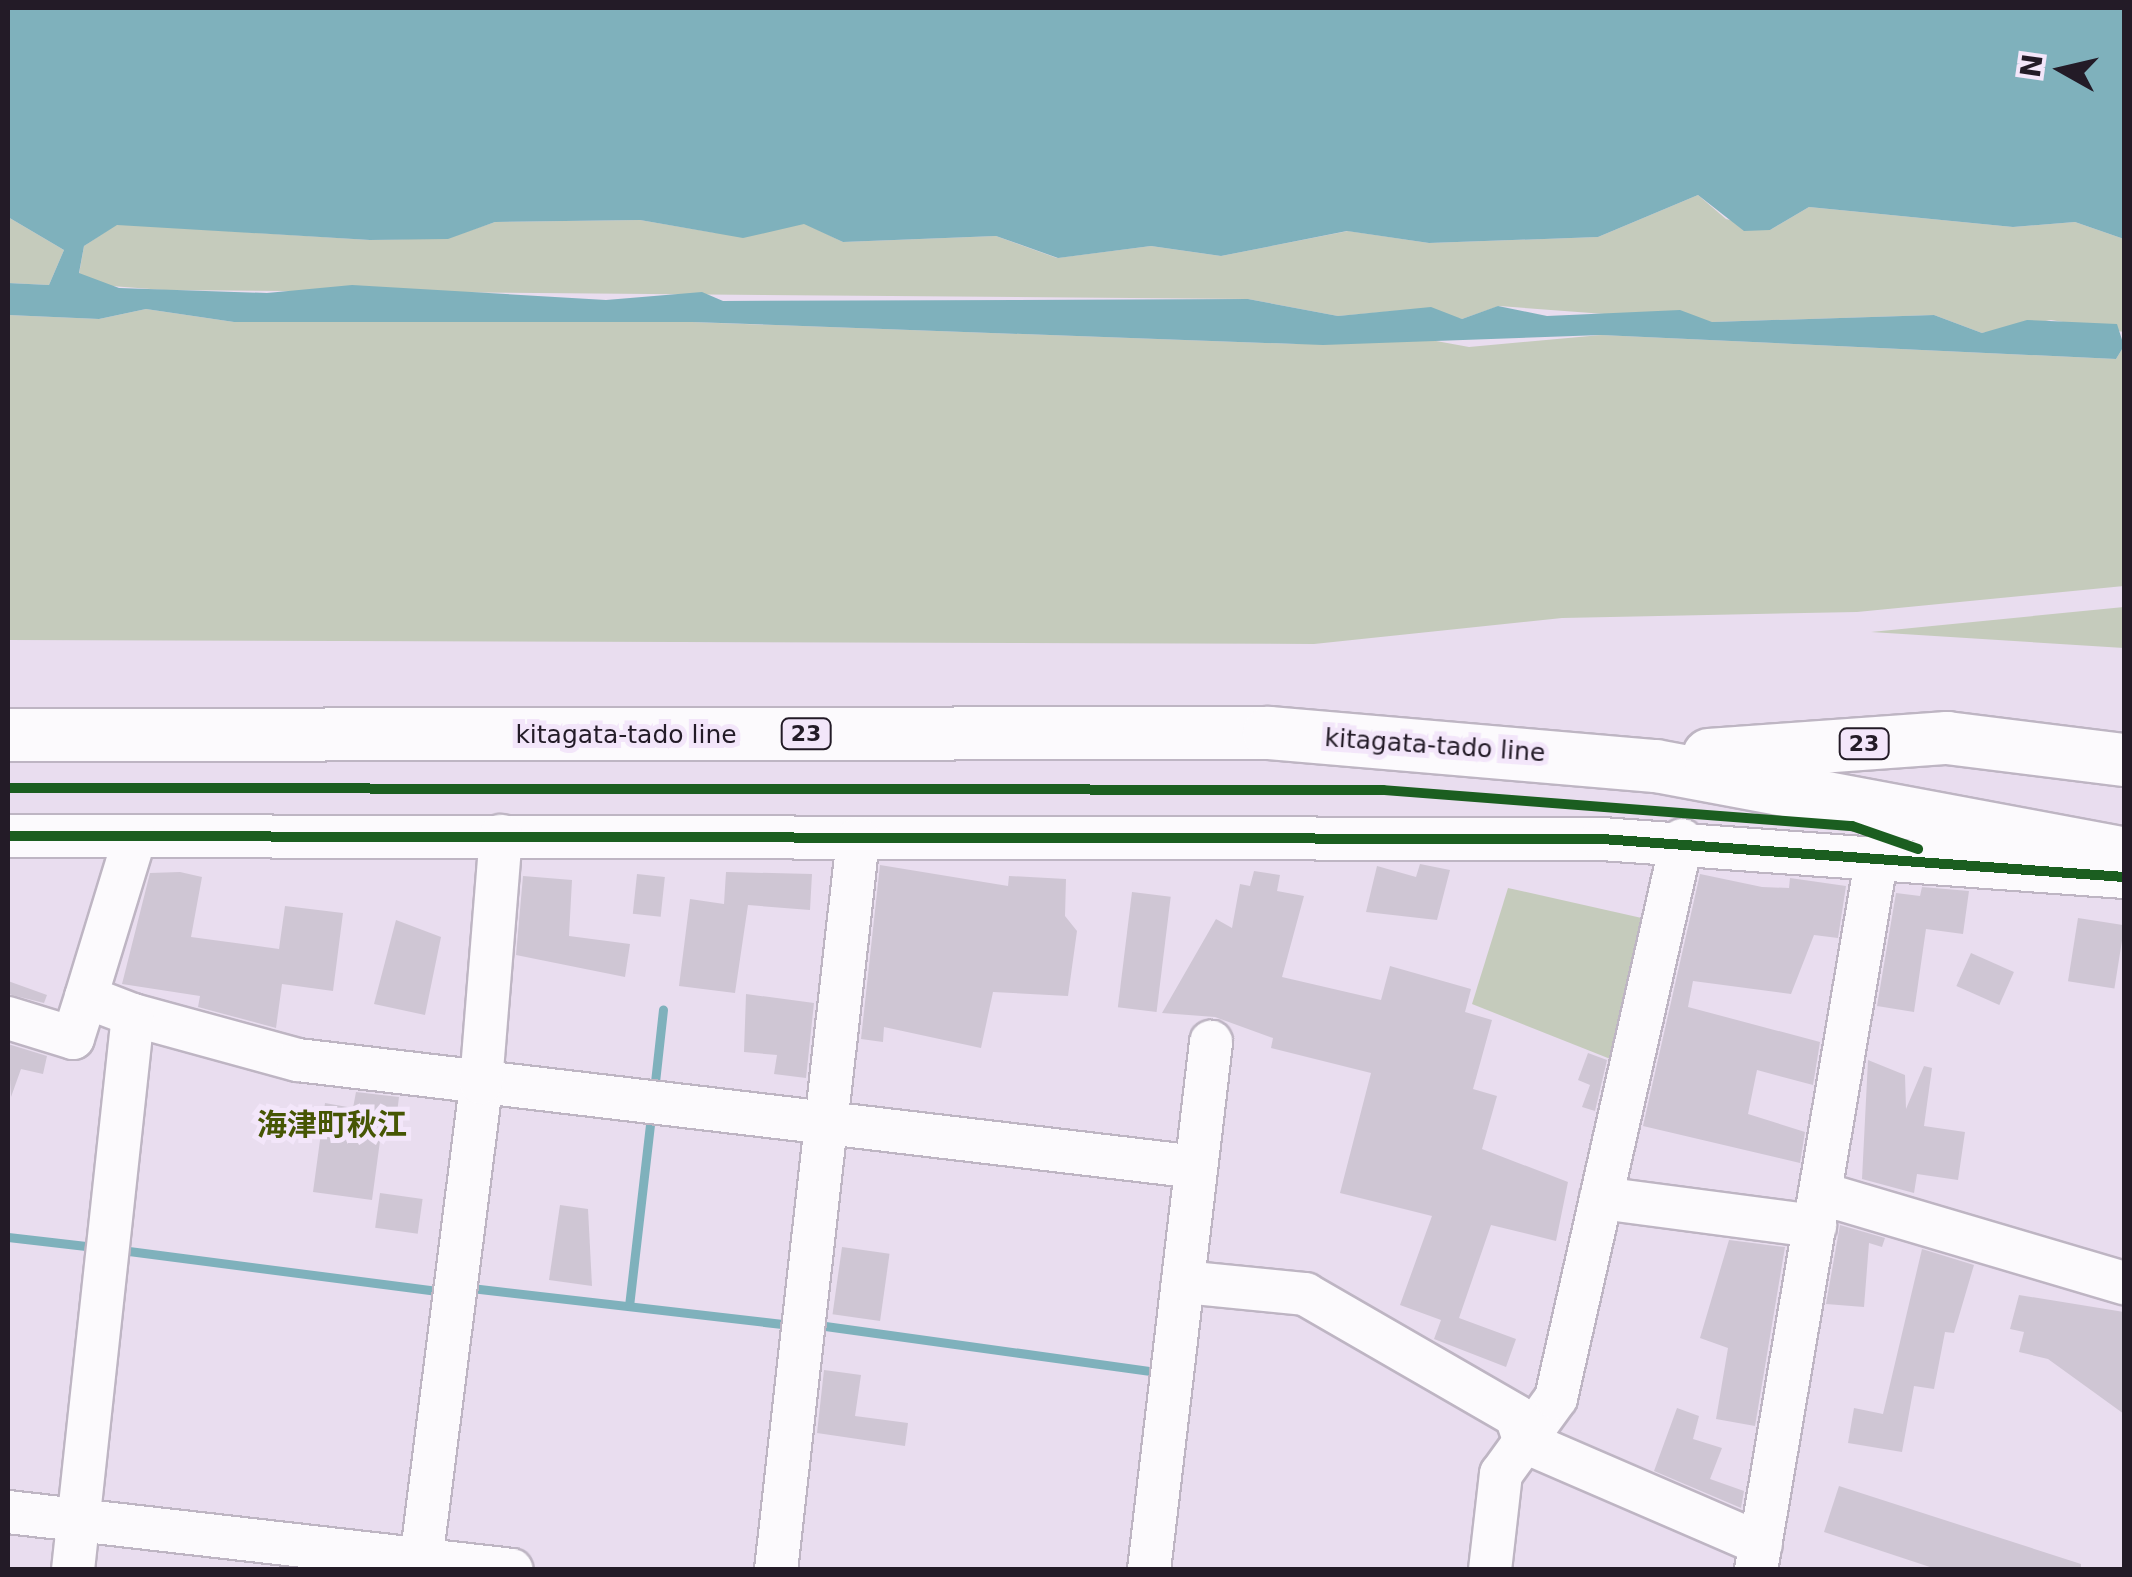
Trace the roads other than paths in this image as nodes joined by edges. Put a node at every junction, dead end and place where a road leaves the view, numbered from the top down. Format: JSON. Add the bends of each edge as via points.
{"nodes":[{"id":1,"x":8,"y":736,"type":"edge"},
{"id":2,"x":1603,"y":758,"type":"junction"},
{"id":3,"x":2124,"y":760,"type":"edge"},
{"id":4,"x":8,"y":836,"type":"edge"},
{"id":5,"x":501,"y":836,"type":"junction"},
{"id":6,"x":135,"y":837,"type":"junction"},
{"id":7,"x":858,"y":839,"type":"junction"},
{"id":8,"x":1682,"y":840,"type":"junction"},
{"id":9,"x":2124,"y":854,"type":"edge"},
{"id":10,"x":1878,"y":855,"type":"junction"},
{"id":11,"x":2124,"y":877,"type":"edge"},
{"id":12,"x":86,"y":997,"type":"junction"},
{"id":13,"x":132,"y":1015,"type":"junction"},
{"id":14,"x":8,"y":1018,"type":"edge"},
{"id":15,"x":1211,"y":1042,"type":"dead end"},
{"id":16,"x":481,"y":1083,"type":"junction"},
{"id":17,"x":826,"y":1126,"type":"junction"},
{"id":18,"x":1196,"y":1167,"type":"junction"},
{"id":19,"x":1602,"y":1198,"type":"junction"},
{"id":20,"x":1818,"y":1209,"type":"junction"},
{"id":21,"x":1183,"y":1282,"type":"junction"},
{"id":22,"x":2124,"y":1283,"type":"edge"},
{"id":23,"x":1525,"y":1442,"type":"junction"},
{"id":24,"x":8,"y":1512,"type":"edge"},
{"id":25,"x":78,"y":1520,"type":"junction"},
{"id":26,"x":1759,"y":1556,"type":"edge"},
{"id":27,"x":421,"y":1560,"type":"junction"},
{"id":28,"x":73,"y":1570,"type":"edge"},
{"id":29,"x":512,"y":1570,"type":"edge"},
{"id":30,"x":776,"y":1570,"type":"edge"},
{"id":31,"x":1149,"y":1570,"type":"edge"},
{"id":32,"x":1490,"y":1570,"type":"edge"}],
"edges":[{"from":1,"to":2,"type":"main road","name":"kitagata-tado line","number":"23","via":[[1269,733]]},
{"from":2,"to":3,"type":"main road","number":"23","via":[[1946,738]]},
{"from":2,"to":9,"type":"main road"},
{"from":4,"to":6,"type":"street"},
{"from":5,"to":6,"type":"street"},
{"from":5,"to":7,"type":"street"},
{"from":5,"to":16,"type":"street"},
{"from":6,"to":12,"type":"street"},
{"from":7,"to":8,"type":"street"},
{"from":7,"to":17,"type":"street"},
{"from":8,"to":10,"type":"street"},
{"from":8,"to":19,"type":"street"},
{"from":10,"to":11,"type":"street"},
{"from":10,"to":20,"type":"street"},
{"from":12,"to":13,"type":"street"},
{"from":12,"to":14,"type":"street","via":[[74,1038]]},
{"from":13,"to":16,"type":"street","via":[[298,1060]]},
{"from":13,"to":25,"type":"street"},
{"from":15,"to":18,"type":"street"},
{"from":16,"to":17,"type":"street"},
{"from":16,"to":27,"type":"street"},
{"from":17,"to":18,"type":"street"},
{"from":17,"to":30,"type":"street"},
{"from":18,"to":21,"type":"street"},
{"from":19,"to":20,"type":"street"},
{"from":19,"to":23,"type":"street","via":[[1556,1398]]},
{"from":20,"to":22,"type":"street"},
{"from":20,"to":26,"type":"street"},
{"from":21,"to":23,"type":"street","via":[[1305,1294],[1516,1416]]},
{"from":21,"to":31,"type":"street"},
{"from":23,"to":26,"type":"street"},
{"from":23,"to":32,"type":"street","via":[[1501,1474]]},
{"from":24,"to":25,"type":"street"},
{"from":25,"to":27,"type":"street"},
{"from":25,"to":28,"type":"street"},
{"from":27,"to":29,"type":"street"}]}
